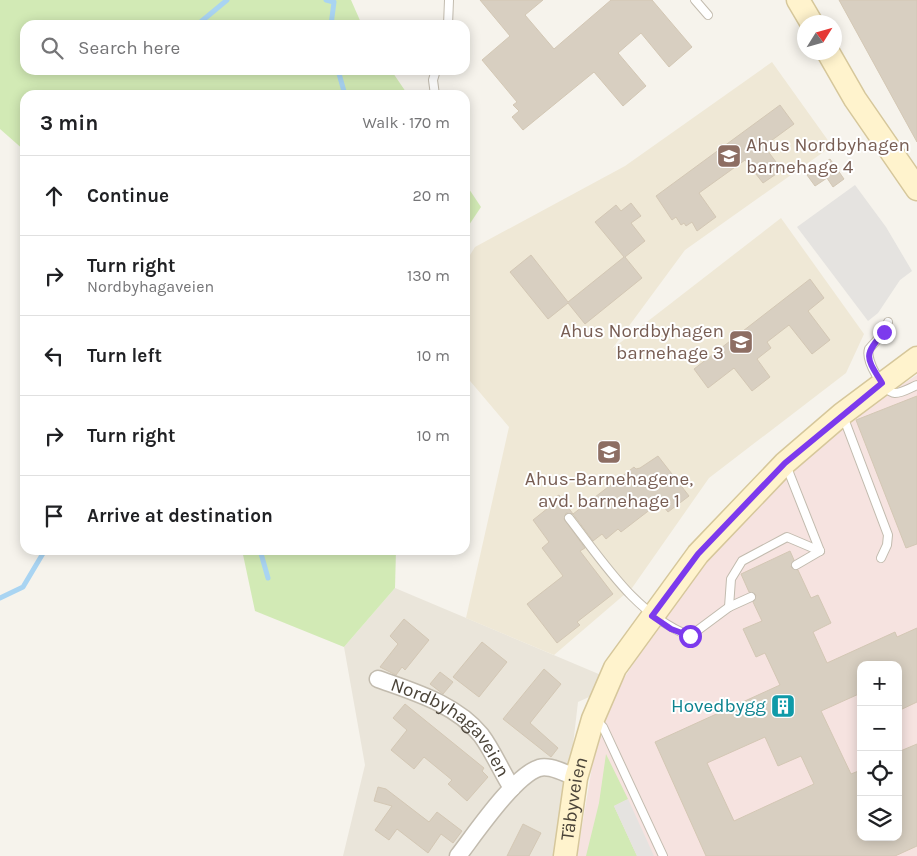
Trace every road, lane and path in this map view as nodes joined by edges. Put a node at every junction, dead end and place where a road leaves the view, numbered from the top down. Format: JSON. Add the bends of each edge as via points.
{"nodes":[{"id":1,"x":449,"y":0,"type":"edge"},
{"id":2,"x":695,"y":0,"type":"edge"},
{"id":3,"x":798,"y":0,"type":"edge"},
{"id":4,"x":708,"y":15,"type":"dead end"},
{"id":5,"x":807,"y":15,"type":"edge"},
{"id":6,"x":448,"y":20,"type":"edge"},
{"id":7,"x":833,"y":60,"type":"edge"},
{"id":8,"x":434,"y":75,"type":"edge"},
{"id":9,"x":434,"y":90,"type":"edge"},
{"id":10,"x":917,"y":189,"type":"edge"},
{"id":11,"x":888,"y":322,"type":"dead end"},
{"id":12,"x":917,"y":358,"type":"edge"},
{"id":13,"x":882,"y":383,"type":"junction"},
{"id":14,"x":917,"y":385,"type":"edge"},
{"id":15,"x":842,"y":414,"type":"junction"},
{"id":16,"x":785,"y":463,"type":"junction"},
{"id":17,"x":569,"y":518,"type":"dead end"},
{"id":18,"x":820,"y":551,"type":"junction"},
{"id":19,"x":881,"y":558,"type":"dead end"},
{"id":20,"x":796,"y":565,"type":"dead end"},
{"id":21,"x":751,"y":597,"type":"dead end"},
{"id":22,"x":729,"y":607,"type":"junction"},
{"id":23,"x":652,"y":616,"type":"junction"},
{"id":24,"x":378,"y":679,"type":"dead end"},
{"id":25,"x":592,"y":719,"type":"junction"},
{"id":26,"x":576,"y":778,"type":"junction"},
{"id":27,"x":512,"y":788,"type":"junction"},
{"id":28,"x":458,"y":856,"type":"edge"},
{"id":29,"x":564,"y":856,"type":"edge"},
{"id":30,"x":663,"y":856,"type":"edge"}],
"edges":[{"from":1,"to":6,"type":"lane"},
{"from":2,"to":4,"type":"lane"},
{"from":3,"to":5,"type":"street"},
{"from":7,"to":10,"type":"street","via":[[859,107]]},
{"from":8,"to":9,"type":"lane"},
{"from":11,"to":13,"type":"lane","via":[[867,354]]},
{"from":12,"to":13,"type":"street"},
{"from":13,"to":14,"type":"lane","via":[[887,391],[894,393]]},
{"from":13,"to":15,"type":"street"},
{"from":15,"to":16,"type":"street"},
{"from":15,"to":19,"type":"lane","via":[[888,535]]},
{"from":16,"to":18,"type":"lane"},
{"from":16,"to":23,"type":"street","via":[[698,554]]},
{"from":17,"to":23,"type":"lane","via":[[606,566]]},
{"from":18,"to":20,"type":"lane"},
{"from":18,"to":22,"type":"lane","via":[[787,537],[742,561],[731,580]]},
{"from":21,"to":22,"type":"lane"},
{"from":22,"to":23,"type":"lane","via":[[690,636],[671,629]]},
{"from":23,"to":25,"type":"street","via":[[615,668]]},
{"from":24,"to":27,"type":"street","name":"Nordbyhagaveien","via":[[420,694],[460,715],[481,735]]},
{"from":25,"to":26,"type":"street","name":"Täbyveien"},
{"from":25,"to":30,"type":"lane","via":[[603,727]]},
{"from":26,"to":27,"type":"street","name":"Nordbyhagaveien","via":[[540,767],[523,776]]},
{"from":26,"to":29,"type":"street","name":"Täbyveien"},
{"from":27,"to":28,"type":"street","name":"Nordbyhagaveien"}]}
